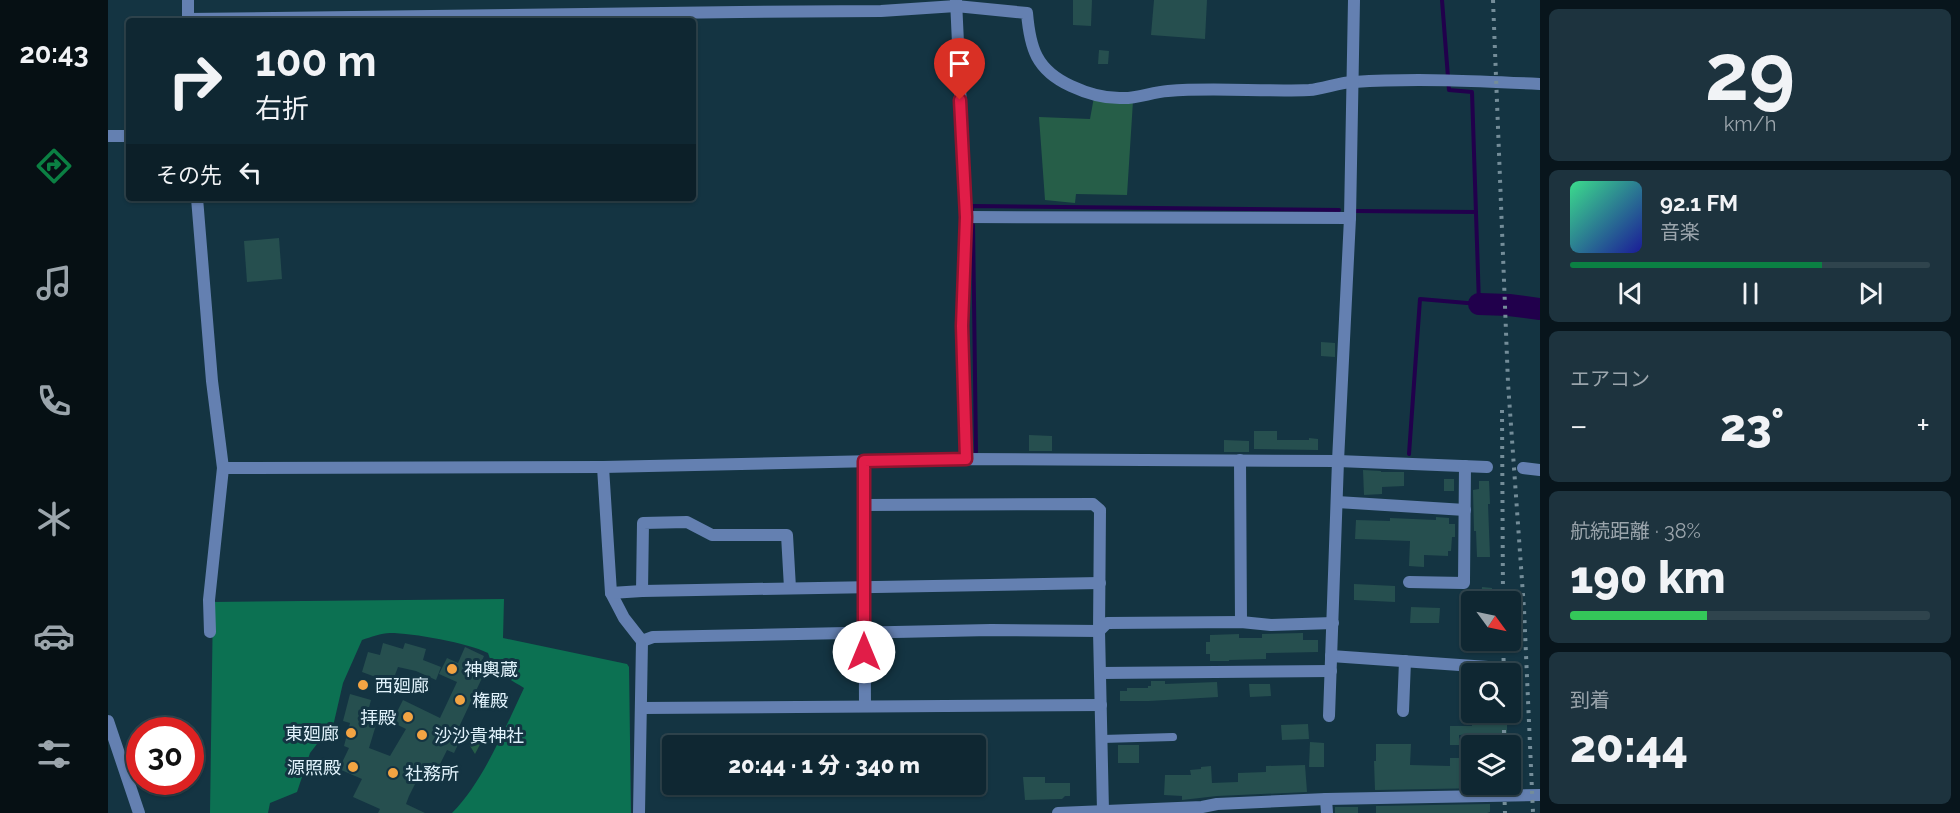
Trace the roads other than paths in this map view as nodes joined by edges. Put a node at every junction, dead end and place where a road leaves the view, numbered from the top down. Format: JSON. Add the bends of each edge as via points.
{"nodes":[{"id":1,"x":188,"y":0,"type":"edge"},
{"id":2,"x":1354,"y":0,"type":"edge"},
{"id":3,"x":956,"y":3,"type":"edge"},
{"id":4,"x":188,"y":18,"type":"edge"},
{"id":5,"x":326,"y":18,"type":"edge"},
{"id":6,"x":1352,"y":82,"type":"junction"},
{"id":7,"x":1540,"y":84,"type":"edge"},
{"id":8,"x":108,"y":136,"type":"edge"},
{"id":9,"x":126,"y":136,"type":"edge"},
{"id":10,"x":197,"y":201,"type":"edge"},
{"id":11,"x":966,"y":217,"type":"junction"},
{"id":12,"x":1350,"y":218,"type":"junction"},
{"id":13,"x":966,"y":459,"type":"junction"},
{"id":14,"x":1240,"y":460,"type":"junction"},
{"id":15,"x":864,"y":461,"type":"junction"},
{"id":16,"x":1338,"y":461,"type":"junction"},
{"id":17,"x":1465,"y":466,"type":"junction"},
{"id":18,"x":603,"y":467,"type":"junction"},
{"id":19,"x":1487,"y":467,"type":"dead end"},
{"id":20,"x":223,"y":468,"type":"junction"},
{"id":21,"x":1522,"y":468,"type":"dead end"},
{"id":22,"x":1540,"y":470,"type":"edge"},
{"id":23,"x":1337,"y":502,"type":"junction"},
{"id":24,"x":864,"y":505,"type":"junction"},
{"id":25,"x":1465,"y":510,"type":"junction"},
{"id":26,"x":1409,"y":582,"type":"dead end"},
{"id":27,"x":1100,"y":584,"type":"junction"},
{"id":28,"x":864,"y":587,"type":"junction"},
{"id":29,"x":790,"y":588,"type":"junction"},
{"id":30,"x":642,"y":591,"type":"junction"},
{"id":31,"x":611,"y":593,"type":"junction"},
{"id":32,"x":1241,"y":622,"type":"junction"},
{"id":33,"x":1333,"y":623,"type":"junction"},
{"id":34,"x":1099,"y":631,"type":"junction"},
{"id":35,"x":210,"y":632,"type":"dead end"},
{"id":36,"x":864,"y":633,"type":"junction"},
{"id":37,"x":642,"y":641,"type":"junction"},
{"id":38,"x":1331,"y":656,"type":"junction"},
{"id":39,"x":1405,"y":661,"type":"junction"},
{"id":40,"x":1461,"y":665,"type":"edge"},
{"id":41,"x":1331,"y":671,"type":"junction"},
{"id":42,"x":1101,"y":673,"type":"junction"},
{"id":43,"x":1101,"y":705,"type":"junction"},
{"id":44,"x":865,"y":706,"type":"junction"},
{"id":45,"x":642,"y":708,"type":"junction"},
{"id":46,"x":1404,"y":711,"type":"dead end"},
{"id":47,"x":1329,"y":716,"type":"dead end"},
{"id":48,"x":108,"y":721,"type":"edge"},
{"id":49,"x":1173,"y":737,"type":"dead end"},
{"id":50,"x":1102,"y":739,"type":"junction"},
{"id":51,"x":1540,"y":795,"type":"edge"},
{"id":52,"x":1326,"y":799,"type":"junction"},
{"id":53,"x":1103,"y":811,"type":"junction"},
{"id":54,"x":139,"y":813,"type":"edge"},
{"id":55,"x":639,"y":813,"type":"edge"},
{"id":56,"x":1058,"y":813,"type":"edge"},
{"id":57,"x":1327,"y":813,"type":"edge"}],
"edges":[{"from":1,"to":4,"type":"street"},
{"from":2,"to":6,"type":"street"},
{"from":3,"to":5,"type":"street","via":[[881,11]]},
{"from":3,"to":6,"type":"street","via":[[1027,13],[1030,43],[1047,70],[1069,85],[1099,95],[1124,98],[1167,91],[1312,90]]},
{"from":3,"to":11,"type":"street"},
{"from":6,"to":7,"type":"street","via":[[1448,80]]},
{"from":6,"to":12,"type":"street"},
{"from":8,"to":9,"type":"street"},
{"from":10,"to":20,"type":"street"},
{"from":11,"to":12,"type":"street"},
{"from":11,"to":13,"type":"street","via":[[962,326]]},
{"from":12,"to":16,"type":"street"},
{"from":13,"to":14,"type":"street"},
{"from":13,"to":15,"type":"street"},
{"from":14,"to":16,"type":"street"},
{"from":14,"to":32,"type":"street"},
{"from":15,"to":18,"type":"street"},
{"from":15,"to":24,"type":"street"},
{"from":16,"to":17,"type":"street"},
{"from":16,"to":23,"type":"street"},
{"from":17,"to":19,"type":"street"},
{"from":17,"to":25,"type":"street"},
{"from":18,"to":20,"type":"street"},
{"from":18,"to":31,"type":"street"},
{"from":20,"to":35,"type":"street","via":[[209,600]]},
{"from":21,"to":22,"type":"street"},
{"from":23,"to":25,"type":"street"},
{"from":23,"to":33,"type":"street"},
{"from":24,"to":27,"type":"street","via":[[1094,504],[1100,510]]},
{"from":24,"to":28,"type":"street"},
{"from":25,"to":26,"type":"street","via":[[1464,583]]},
{"from":27,"to":28,"type":"street"},
{"from":27,"to":34,"type":"street"},
{"from":28,"to":29,"type":"street"},
{"from":28,"to":36,"type":"street"},
{"from":29,"to":30,"type":"street"},
{"from":29,"to":30,"type":"street","via":[[787,535],[712,535],[687,522],[643,523]]},
{"from":30,"to":31,"type":"street"},
{"from":31,"to":37,"type":"street"},
{"from":32,"to":33,"type":"street"},
{"from":32,"to":34,"type":"street","via":[[1107,623]]},
{"from":33,"to":38,"type":"street"},
{"from":34,"to":36,"type":"street"},
{"from":34,"to":42,"type":"street"},
{"from":36,"to":37,"type":"street","via":[[653,637]]},
{"from":36,"to":44,"type":"street"},
{"from":37,"to":45,"type":"street"},
{"from":38,"to":39,"type":"street"},
{"from":38,"to":41,"type":"street"},
{"from":39,"to":40,"type":"street"},
{"from":39,"to":46,"type":"street"},
{"from":41,"to":42,"type":"street"},
{"from":41,"to":47,"type":"street"},
{"from":42,"to":43,"type":"street"},
{"from":43,"to":44,"type":"street"},
{"from":43,"to":50,"type":"street"},
{"from":44,"to":45,"type":"street"},
{"from":45,"to":55,"type":"street"},
{"from":48,"to":54,"type":"street"},
{"from":49,"to":50,"type":"lane"},
{"from":50,"to":53,"type":"street"},
{"from":51,"to":52,"type":"street"},
{"from":52,"to":53,"type":"street"},
{"from":52,"to":57,"type":"street"},
{"from":53,"to":56,"type":"street"}]}
